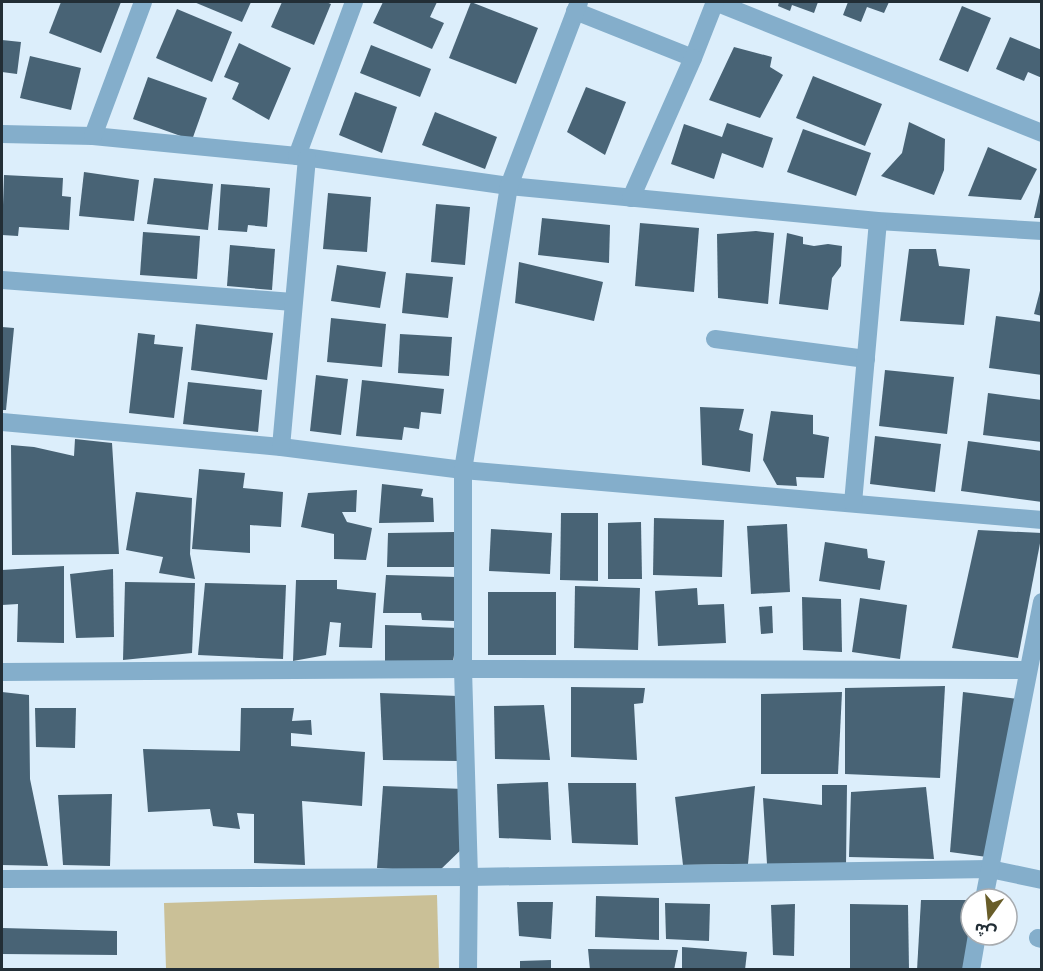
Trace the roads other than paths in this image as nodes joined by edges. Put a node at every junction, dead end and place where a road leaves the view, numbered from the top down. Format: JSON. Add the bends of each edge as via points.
{"nodes":[{"id":1,"x":143,"y":2,"type":"edge"},
{"id":2,"x":354,"y":2,"type":"edge"},
{"id":3,"x":715,"y":2,"type":"edge"},
{"id":4,"x":577,"y":6,"type":"edge"},
{"id":5,"x":693,"y":58,"type":"junction"},
{"id":6,"x":1041,"y":133,"type":"edge"},
{"id":7,"x":2,"y":134,"type":"edge"},
{"id":8,"x":93,"y":136,"type":"junction"},
{"id":9,"x":302,"y":157,"type":"junction"},
{"id":10,"x":509,"y":186,"type":"junction"},
{"id":11,"x":631,"y":198,"type":"junction"},
{"id":12,"x":878,"y":221,"type":"junction"},
{"id":13,"x":1041,"y":231,"type":"edge"},
{"id":14,"x":2,"y":280,"type":"edge"},
{"id":15,"x":293,"y":302,"type":"junction"},
{"id":16,"x":715,"y":339,"type":"dead end"},
{"id":17,"x":866,"y":359,"type":"junction"},
{"id":18,"x":2,"y":422,"type":"edge"},
{"id":19,"x":281,"y":447,"type":"junction"},
{"id":20,"x":464,"y":470,"type":"junction"},
{"id":21,"x":853,"y":503,"type":"junction"},
{"id":22,"x":1041,"y":520,"type":"edge"},
{"id":23,"x":1041,"y":602,"type":"edge"},
{"id":24,"x":463,"y":669,"type":"junction"},
{"id":25,"x":1028,"y":670,"type":"junction"},
{"id":26,"x":2,"y":672,"type":"edge"},
{"id":27,"x":990,"y":869,"type":"junction"},
{"id":28,"x":469,"y":877,"type":"junction"},
{"id":29,"x":2,"y":879,"type":"edge"},
{"id":30,"x":1041,"y":880,"type":"edge"},
{"id":31,"x":986,"y":887,"type":"edge"},
{"id":32,"x":975,"y":947,"type":"edge"},
{"id":33,"x":468,"y":969,"type":"edge"},
{"id":34,"x":971,"y":969,"type":"edge"}],
"edges":[{"from":1,"to":8,"type":"street"},
{"from":2,"to":9,"type":"street"},
{"from":3,"to":5,"type":"street"},
{"from":3,"to":6,"type":"street"},
{"from":4,"to":5,"type":"street"},
{"from":4,"to":10,"type":"street"},
{"from":5,"to":11,"type":"street"},
{"from":7,"to":8,"type":"street"},
{"from":8,"to":9,"type":"street"},
{"from":9,"to":10,"type":"street"},
{"from":9,"to":15,"type":"street"},
{"from":10,"to":11,"type":"street"},
{"from":10,"to":20,"type":"street"},
{"from":11,"to":12,"type":"street"},
{"from":12,"to":13,"type":"street"},
{"from":12,"to":17,"type":"street"},
{"from":14,"to":15,"type":"street"},
{"from":15,"to":19,"type":"street"},
{"from":16,"to":17,"type":"street"},
{"from":17,"to":21,"type":"street"},
{"from":18,"to":19,"type":"street"},
{"from":19,"to":20,"type":"street"},
{"from":20,"to":21,"type":"street"},
{"from":20,"to":24,"type":"street"},
{"from":21,"to":22,"type":"street"},
{"from":23,"to":25,"type":"street"},
{"from":24,"to":25,"type":"street"},
{"from":24,"to":26,"type":"street"},
{"from":24,"to":28,"type":"street"},
{"from":25,"to":27,"type":"street"},
{"from":27,"to":28,"type":"street"},
{"from":27,"to":30,"type":"street"},
{"from":27,"to":31,"type":"street"},
{"from":28,"to":29,"type":"street"},
{"from":28,"to":33,"type":"street"},
{"from":32,"to":34,"type":"street"}]}
